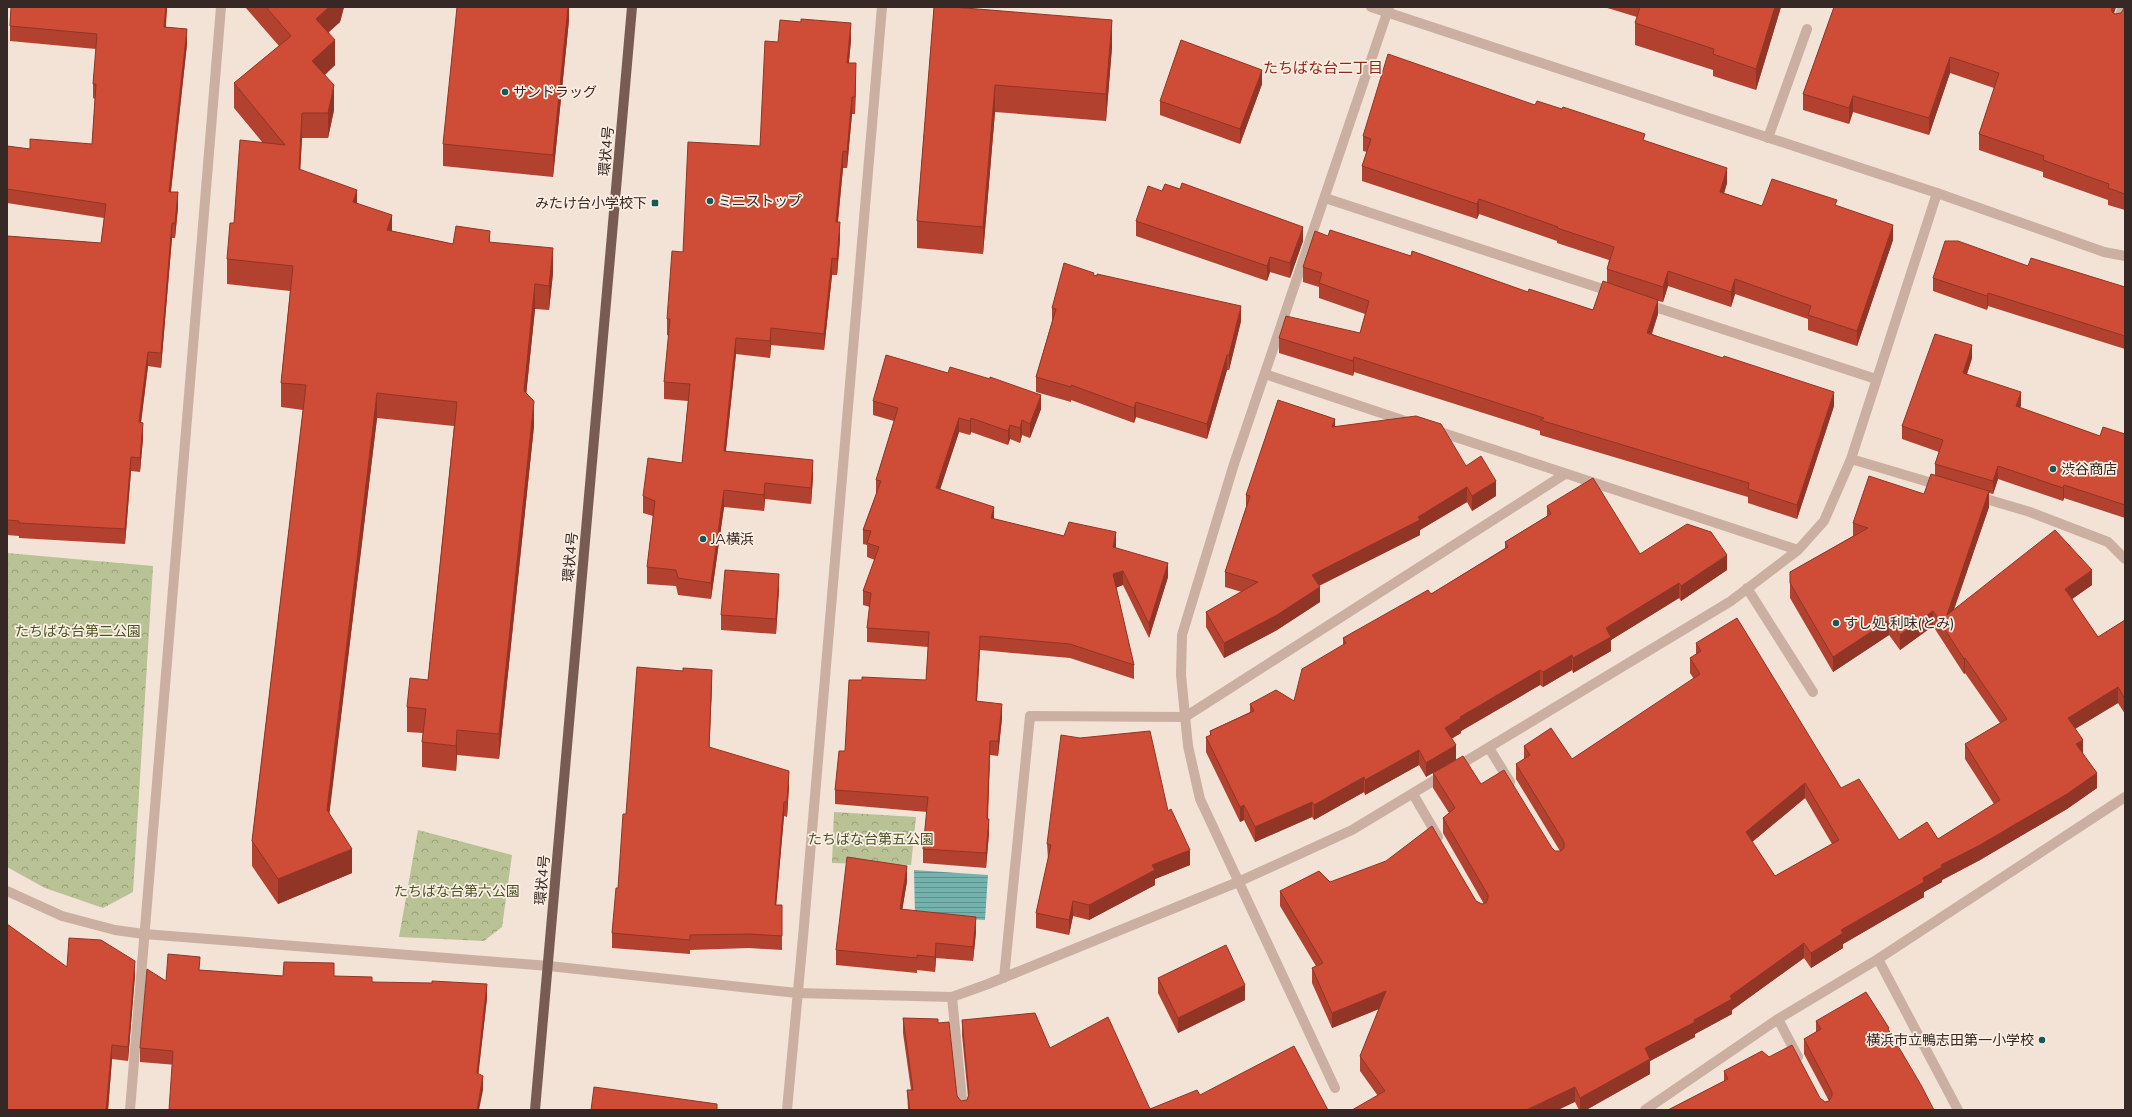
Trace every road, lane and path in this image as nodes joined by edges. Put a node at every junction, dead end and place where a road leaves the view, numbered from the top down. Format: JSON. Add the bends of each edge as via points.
{"nodes":[{"id":1,"x":220,"y":7,"type":"edge"},
{"id":2,"x":632,"y":7,"type":"edge"},
{"id":3,"x":882,"y":7,"type":"edge"},
{"id":4,"x":1371,"y":7,"type":"edge"},
{"id":5,"x":2123,"y":7,"type":"edge"},
{"id":6,"x":1388,"y":10,"type":"edge"},
{"id":7,"x":2117,"y":24,"type":"edge"},
{"id":8,"x":1807,"y":29,"type":"dead end"},
{"id":9,"x":1768,"y":138,"type":"junction"},
{"id":10,"x":1938,"y":193,"type":"junction"},
{"id":11,"x":1325,"y":198,"type":"junction"},
{"id":12,"x":2125,"y":256,"type":"edge"},
{"id":13,"x":1619,"y":295,"type":"edge"},
{"id":14,"x":1634,"y":300,"type":"edge"},
{"id":15,"x":1265,"y":374,"type":"junction"},
{"id":16,"x":1876,"y":379,"type":"junction"},
{"id":17,"x":1851,"y":459,"type":"junction"},
{"id":18,"x":1564,"y":474,"type":"junction"},
{"id":19,"x":1798,"y":550,"type":"junction"},
{"id":20,"x":2125,"y":559,"type":"edge"},
{"id":21,"x":1747,"y":588,"type":"junction"},
{"id":22,"x":1813,"y":692,"type":"dead end"},
{"id":23,"x":1185,"y":717,"type":"junction"},
{"id":24,"x":1489,"y":748,"type":"junction"},
{"id":25,"x":1412,"y":794,"type":"junction"},
{"id":26,"x":1517,"y":794,"type":"edge"},
{"id":27,"x":2125,"y":797,"type":"edge"},
{"id":28,"x":1444,"y":847,"type":"edge"},
{"id":29,"x":1238,"y":882,"type":"junction"},
{"id":30,"x":7,"y":891,"type":"edge"},
{"id":31,"x":144,"y":934,"type":"junction"},
{"id":32,"x":1878,"y":959,"type":"junction"},
{"id":33,"x":549,"y":966,"type":"junction"},
{"id":34,"x":1004,"y":978,"type":"junction"},
{"id":35,"x":797,"y":994,"type":"junction"},
{"id":36,"x":952,"y":997,"type":"junction"},
{"id":37,"x":1778,"y":1019,"type":"junction"},
{"id":38,"x":1804,"y":1068,"type":"edge"},
{"id":39,"x":1335,"y":1088,"type":"dead end"},
{"id":40,"x":130,"y":1110,"type":"edge"},
{"id":41,"x":535,"y":1110,"type":"edge"},
{"id":42,"x":787,"y":1110,"type":"edge"},
{"id":43,"x":963,"y":1110,"type":"edge"},
{"id":44,"x":1645,"y":1110,"type":"edge"},
{"id":45,"x":1958,"y":1110,"type":"edge"}],
"edges":[{"from":1,"to":31,"type":"street"},
{"from":2,"to":33,"type":"main road","name":"環状4号"},
{"from":3,"to":35,"type":"street"},
{"from":4,"to":6,"type":"street"},
{"from":5,"to":7,"type":"street"},
{"from":6,"to":9,"type":"street"},
{"from":6,"to":11,"type":"street"},
{"from":8,"to":9,"type":"street"},
{"from":9,"to":10,"type":"street"},
{"from":10,"to":12,"type":"street","via":[[2104,252]]},
{"from":10,"to":16,"type":"street"},
{"from":11,"to":13,"type":"street"},
{"from":11,"to":15,"type":"street"},
{"from":14,"to":16,"type":"street"},
{"from":15,"to":18,"type":"street"},
{"from":15,"to":23,"type":"street","via":[[1234,464],[1182,635],[1181,675]]},
{"from":16,"to":17,"type":"street"},
{"from":17,"to":19,"type":"street","via":[[1824,521]]},
{"from":17,"to":20,"type":"street","via":[[2030,512],[2108,542]]},
{"from":18,"to":19,"type":"street"},
{"from":18,"to":23,"type":"street"},
{"from":19,"to":21,"type":"street"},
{"from":21,"to":22,"type":"street"},
{"from":21,"to":24,"type":"street","via":[[1731,601]]},
{"from":23,"to":29,"type":"street","via":[[1188,746],[1200,799]]},
{"from":23,"to":34,"type":"street","via":[[1030,716]]},
{"from":24,"to":25,"type":"street"},
{"from":24,"to":26,"type":"street"},
{"from":25,"to":28,"type":"street"},
{"from":25,"to":29,"type":"street","via":[[1352,830]]},
{"from":27,"to":32,"type":"street"},
{"from":29,"to":34,"type":"street"},
{"from":29,"to":39,"type":"street"},
{"from":30,"to":31,"type":"street","via":[[62,916],[115,930]]},
{"from":31,"to":33,"type":"street"},
{"from":31,"to":40,"type":"street"},
{"from":32,"to":37,"type":"street"},
{"from":32,"to":45,"type":"street"},
{"from":33,"to":35,"type":"street"},
{"from":33,"to":41,"type":"main road","name":"環状4号"},
{"from":34,"to":36,"type":"street"},
{"from":35,"to":36,"type":"street"},
{"from":35,"to":42,"type":"street"},
{"from":36,"to":43,"type":"street"},
{"from":37,"to":38,"type":"street"},
{"from":37,"to":44,"type":"street"}]}
